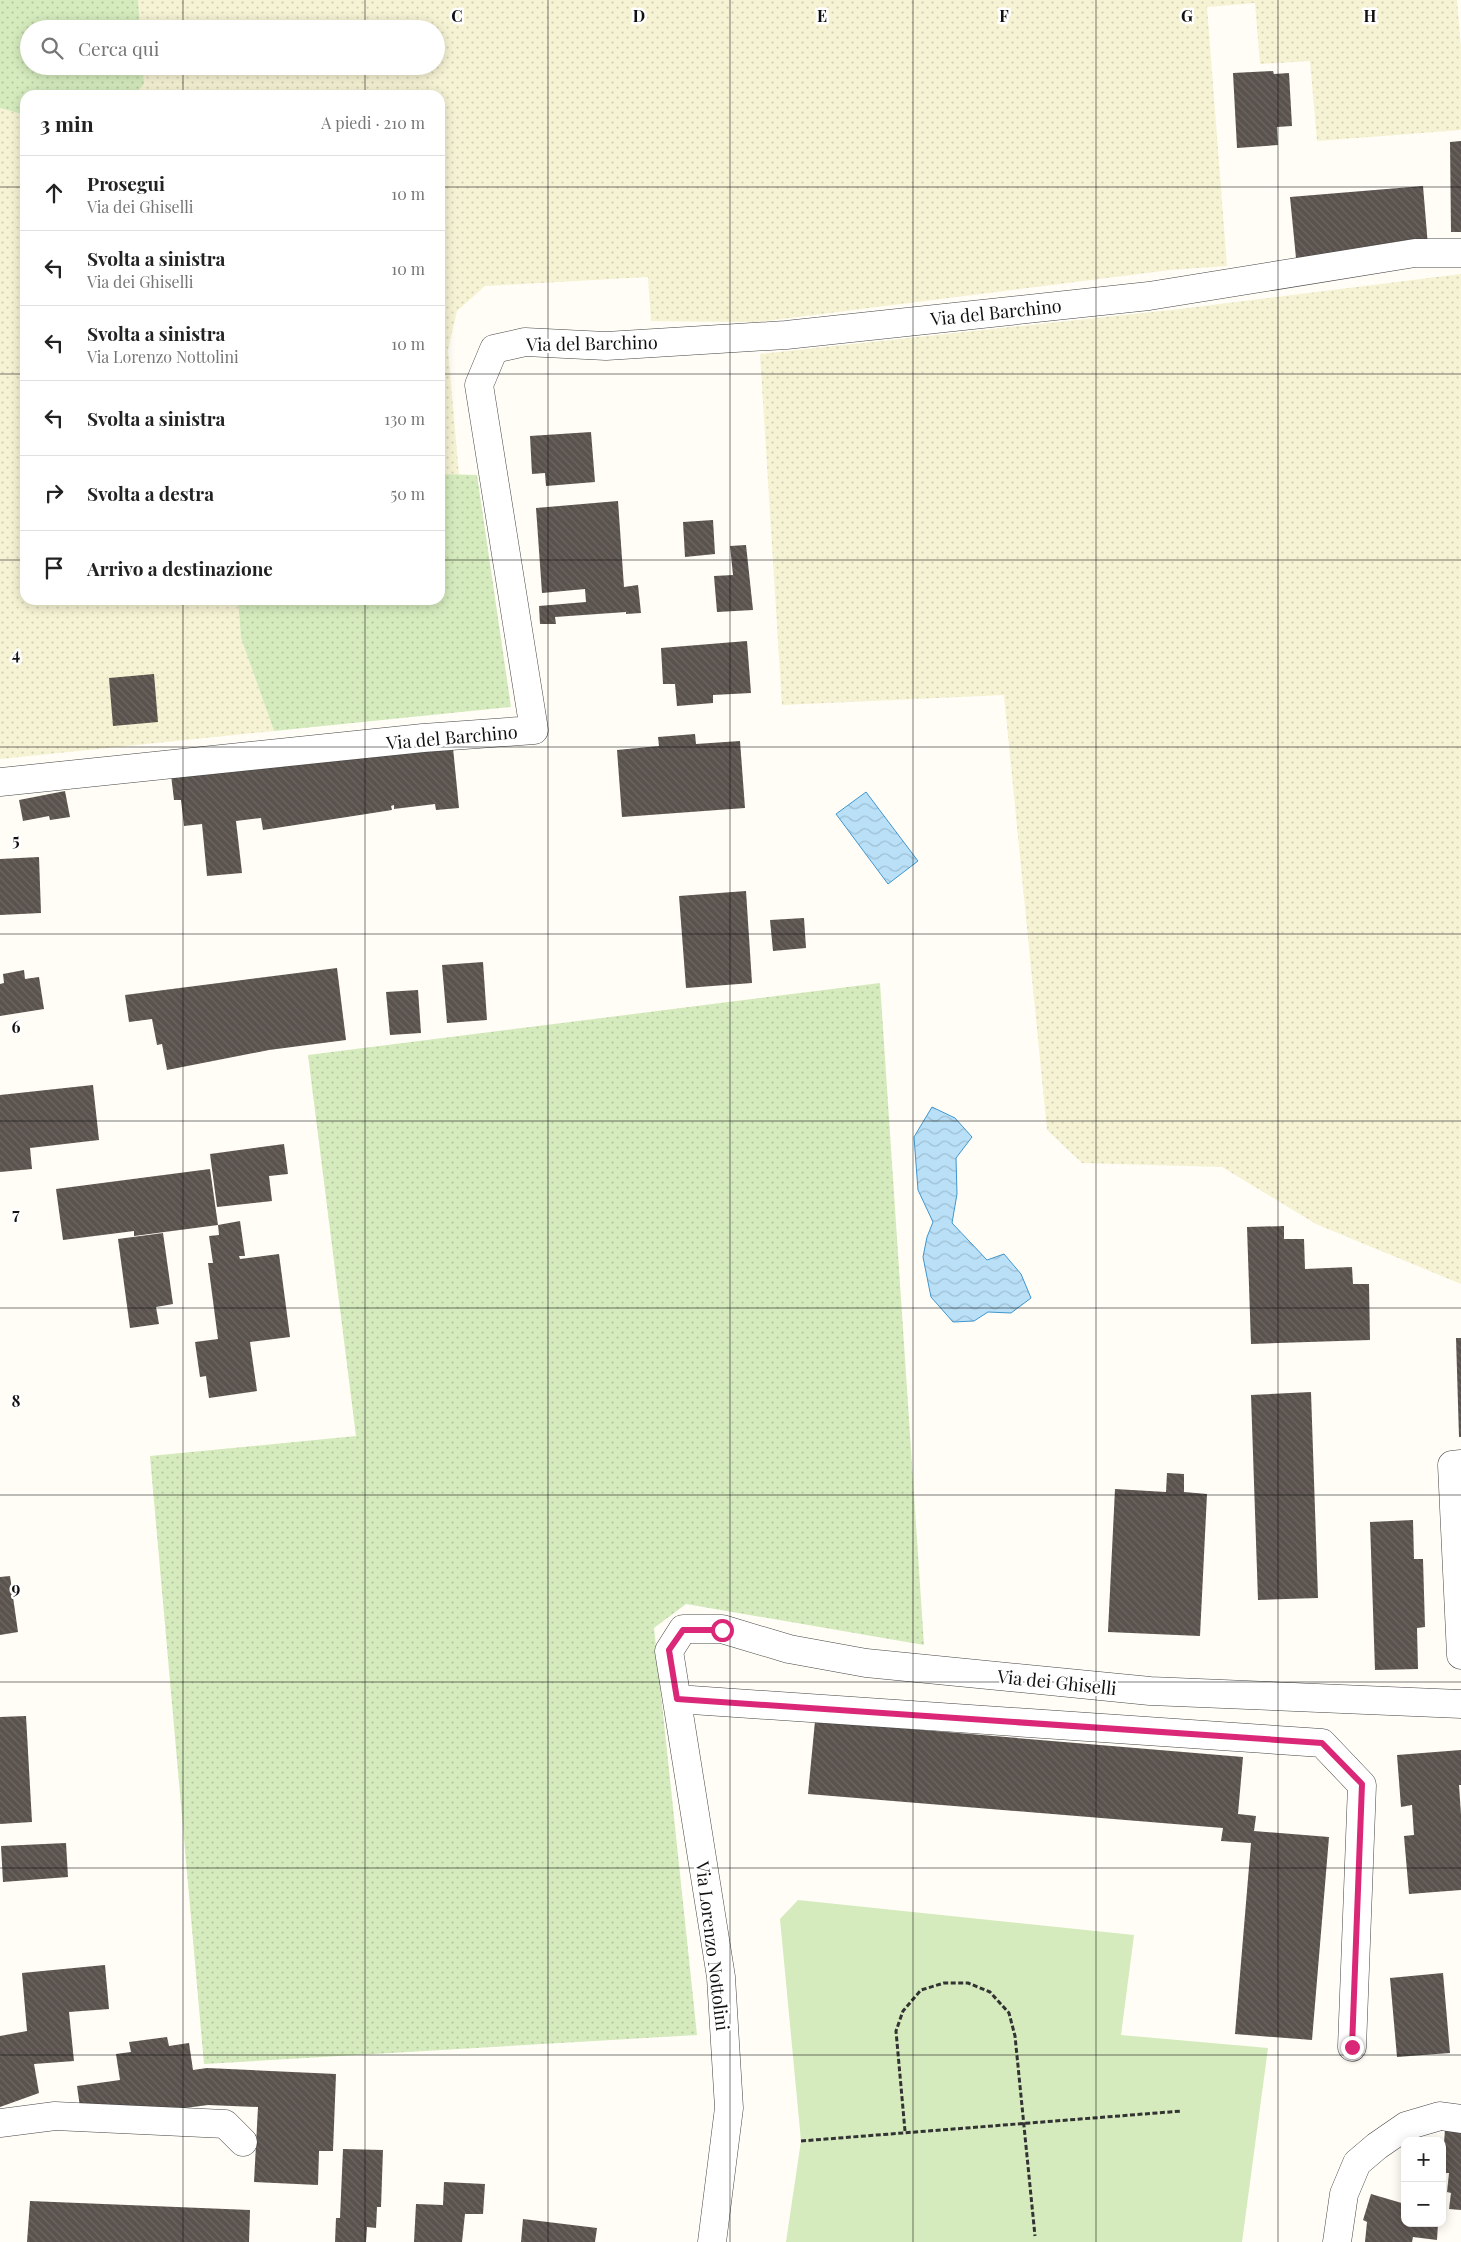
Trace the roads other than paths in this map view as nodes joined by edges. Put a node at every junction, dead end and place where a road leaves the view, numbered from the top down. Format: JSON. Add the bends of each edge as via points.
{"nodes":[{"id":1,"x":1461,"y":253,"type":"edge"},
{"id":2,"x":0,"y":782,"type":"edge"},
{"id":3,"x":1461,"y":1464,"type":"edge"},
{"id":4,"x":669,"y":1650,"type":"joint"},
{"id":5,"x":1461,"y":1654,"type":"edge"},
{"id":6,"x":677,"y":1699,"type":"junction"},
{"id":7,"x":1461,"y":1704,"type":"edge"},
{"id":8,"x":1352,"y":2047,"type":"dead end"},
{"id":9,"x":1461,"y":2119,"type":"edge"},
{"id":10,"x":0,"y":2123,"type":"edge"},
{"id":11,"x":243,"y":2142,"type":"dead end"},
{"id":12,"x":712,"y":2242,"type":"edge"},
{"id":13,"x":1337,"y":2242,"type":"edge"}],
"edges":[{"from":1,"to":2,"type":"street","name":"Via del Barchino","via":[[1415,254],[1149,296],[786,335],[606,346],[525,342],[494,349],[480,385],[534,730],[422,738]]},
{"from":3,"to":5,"type":"street","via":[[1452,1465]]},
{"from":4,"to":6,"type":"street","name":"Via Lorenzo Nottolini"},
{"from":4,"to":7,"type":"street","name":"Via dei Ghiselli","via":[[683,1630],[722,1630],[789,1649],[875,1664],[1150,1691]]},
{"from":6,"to":8,"type":"street","via":[[1322,1743],[1362,1784]]},
{"from":6,"to":12,"type":"street","name":"Via Lorenzo Nottolini","via":[[721,1977],[729,2108]]},
{"from":9,"to":13,"type":"street","via":[[1440,2116],[1406,2126],[1357,2164],[1344,2194]]},
{"from":10,"to":11,"type":"street","via":[[55,2116],[225,2124]]}]}
